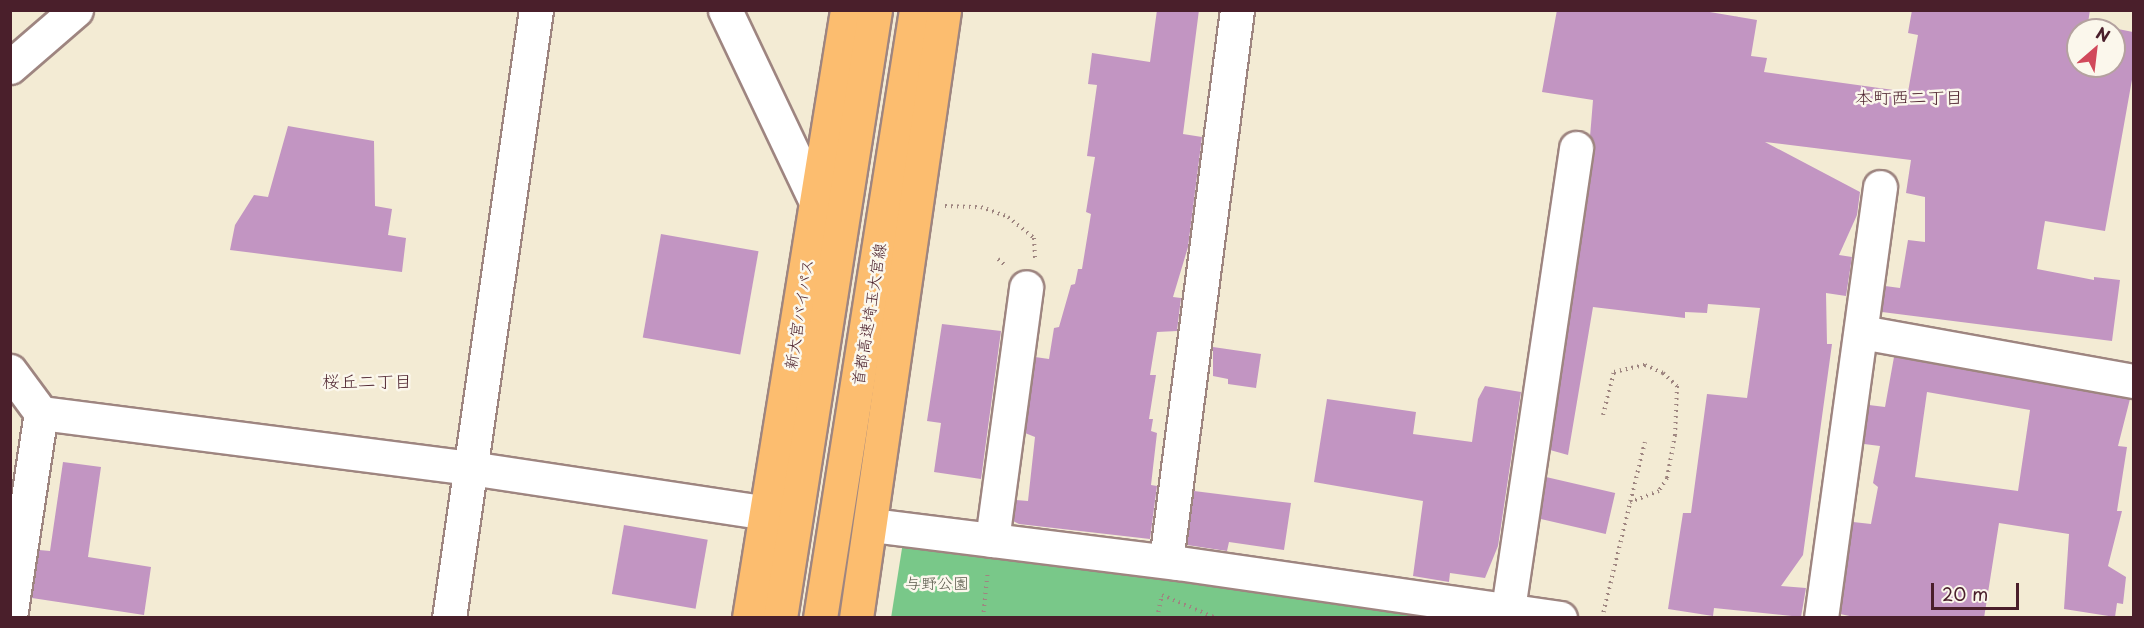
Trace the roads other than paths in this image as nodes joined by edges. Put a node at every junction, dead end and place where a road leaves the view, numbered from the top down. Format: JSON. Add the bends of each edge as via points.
{"nodes":[{"id":1,"x":76,"y":10,"type":"edge"},
{"id":2,"x":536,"y":10,"type":"edge"},
{"id":3,"x":725,"y":10,"type":"edge"},
{"id":4,"x":847,"y":10,"type":"edge"},
{"id":5,"x":875,"y":10,"type":"edge"},
{"id":6,"x":916,"y":10,"type":"edge"},
{"id":7,"x":944,"y":10,"type":"edge"},
{"id":8,"x":1237,"y":10,"type":"edge"},
{"id":9,"x":10,"y":68,"type":"edge"},
{"id":10,"x":1576,"y":148,"type":"dead end"},
{"id":11,"x":1880,"y":187,"type":"dead end"},
{"id":12,"x":816,"y":202,"type":"junction"},
{"id":13,"x":1026,"y":287,"type":"road end"},
{"id":14,"x":1861,"y":332,"type":"junction"},
{"id":15,"x":10,"y":372,"type":"edge"},
{"id":16,"x":2133,"y":381,"type":"edge"},
{"id":17,"x":41,"y":412,"type":"junction"},
{"id":18,"x":470,"y":468,"type":"junction"},
{"id":19,"x":766,"y":513,"type":"junction"},
{"id":20,"x":871,"y":525,"type":"junction"},
{"id":21,"x":992,"y":540,"type":"junction"},
{"id":22,"x":1167,"y":561,"type":"junction"},
{"id":23,"x":1508,"y":609,"type":"junction"},
{"id":24,"x":10,"y":617,"type":"edge"},
{"id":25,"x":449,"y":618,"type":"edge"},
{"id":26,"x":749,"y":618,"type":"edge"},
{"id":27,"x":780,"y":618,"type":"edge"},
{"id":28,"x":820,"y":618,"type":"edge"},
{"id":29,"x":856,"y":618,"type":"edge"},
{"id":30,"x":1560,"y":618,"type":"edge"},
{"id":31,"x":1821,"y":618,"type":"edge"}],
"edges":[{"from":1,"to":9,"type":"street"},
{"from":2,"to":18,"type":"street"},
{"from":3,"to":12,"type":"street"},
{"from":4,"to":12,"type":"highway","name":"新大宮バイパス"},
{"from":5,"to":27,"type":"highway"},
{"from":6,"to":28,"type":"highway","name":"首都高速埼玉大宮線"},
{"from":7,"to":20,"type":"highway"},
{"from":8,"to":22,"type":"street"},
{"from":10,"to":23,"type":"street"},
{"from":11,"to":14,"type":"street"},
{"from":12,"to":19,"type":"highway","name":"新大宮バイパス"},
{"from":13,"to":21,"type":"street"},
{"from":14,"to":16,"type":"street"},
{"from":14,"to":31,"type":"street"},
{"from":15,"to":17,"type":"street"},
{"from":17,"to":18,"type":"street"},
{"from":17,"to":24,"type":"street"},
{"from":18,"to":19,"type":"street"},
{"from":18,"to":25,"type":"street"},
{"from":19,"to":26,"type":"highway","name":"新大宮バイパス"},
{"from":20,"to":21,"type":"street"},
{"from":20,"to":29,"type":"highway"},
{"from":21,"to":22,"type":"street"},
{"from":22,"to":23,"type":"street"},
{"from":23,"to":30,"type":"street"}]}
